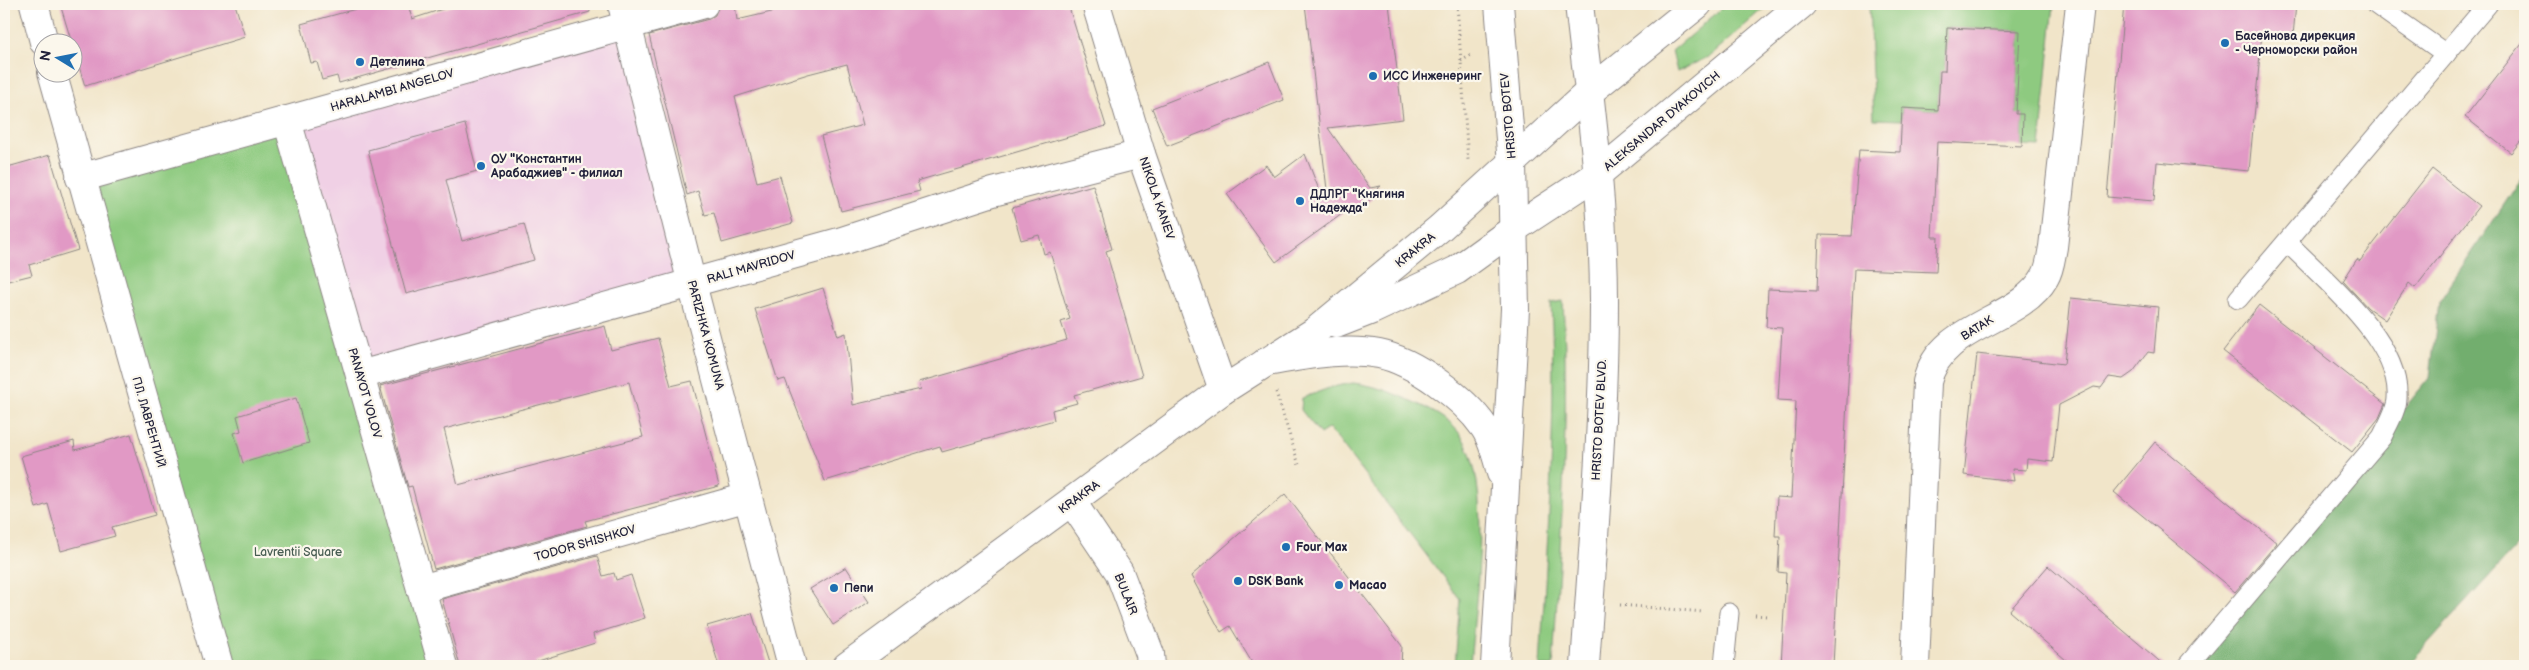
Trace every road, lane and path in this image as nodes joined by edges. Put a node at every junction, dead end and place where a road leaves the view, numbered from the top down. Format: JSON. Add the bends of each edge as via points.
{"nodes":[{"id":1,"x":34,"y":4,"type":"edge"},
{"id":2,"x":704,"y":4,"type":"edge"},
{"id":3,"x":1096,"y":4,"type":"edge"},
{"id":4,"x":1457,"y":4,"type":"edge"},
{"id":5,"x":1499,"y":4,"type":"edge"},
{"id":6,"x":1579,"y":4,"type":"edge"},
{"id":7,"x":1698,"y":4,"type":"edge"},
{"id":8,"x":1802,"y":4,"type":"edge"},
{"id":9,"x":2080,"y":4,"type":"edge"},
{"id":10,"x":2375,"y":4,"type":"edge"},
{"id":11,"x":2488,"y":4,"type":"edge"},
{"id":12,"x":625,"y":14,"type":"edge"},
{"id":13,"x":41,"y":32,"type":"edge"},
{"id":14,"x":2446,"y":54,"type":"junction"},
{"id":15,"x":55,"y":82,"type":"edge"},
{"id":16,"x":1589,"y":92,"type":"junction"},
{"id":17,"x":287,"y":120,"type":"junction"},
{"id":18,"x":1141,"y":154,"type":"junction"},
{"id":19,"x":1468,"y":162,"type":"dead end"},
{"id":20,"x":1512,"y":164,"type":"junction"},
{"id":21,"x":1599,"y":173,"type":"junction"},
{"id":22,"x":80,"y":178,"type":"junction"},
{"id":23,"x":1515,"y":228,"type":"junction"},
{"id":24,"x":2287,"y":242,"type":"junction"},
{"id":25,"x":692,"y":284,"type":"junction"},
{"id":26,"x":2238,"y":299,"type":"dead end"},
{"id":27,"x":1314,"y":332,"type":"junction"},
{"id":28,"x":1266,"y":362,"type":"junction"},
{"id":29,"x":360,"y":375,"type":"junction"},
{"id":30,"x":1224,"y":390,"type":"junction"},
{"id":31,"x":1299,"y":465,"type":"dead end"},
{"id":32,"x":1505,"y":493,"type":"junction"},
{"id":33,"x":748,"y":497,"type":"junction"},
{"id":34,"x":1072,"y":502,"type":"junction"},
{"id":35,"x":421,"y":589,"type":"junction"},
{"id":36,"x":1590,"y":603,"type":"junction"},
{"id":37,"x":1729,"y":614,"type":"junction"},
{"id":38,"x":1767,"y":616,"type":"dead end"},
{"id":39,"x":219,"y":666,"type":"edge"},
{"id":40,"x":444,"y":666,"type":"edge"},
{"id":41,"x":792,"y":666,"type":"edge"},
{"id":42,"x":847,"y":666,"type":"edge"},
{"id":43,"x":1151,"y":666,"type":"edge"},
{"id":44,"x":1495,"y":666,"type":"edge"},
{"id":45,"x":1585,"y":666,"type":"edge"},
{"id":46,"x":1724,"y":666,"type":"edge"},
{"id":47,"x":1915,"y":666,"type":"edge"},
{"id":48,"x":2187,"y":666,"type":"edge"}],
"edges":[{"from":1,"to":13,"type":"street"},
{"from":2,"to":12,"type":"street","name":"HARALAMBI ANGELOV"},
{"from":3,"to":18,"type":"street","name":"NIKOLA KANEV"},
{"from":4,"to":19,"type":"path"},
{"from":5,"to":20,"type":"street","name":"HRISTO BOTEV"},
{"from":6,"to":16,"type":"street"},
{"from":7,"to":16,"type":"street"},
{"from":8,"to":21,"type":"street","name":"ALEKSANDAR DYAKOVICH"},
{"from":9,"to":47,"type":"street","name":"BATAK","via":[[2053,247],[2045,277],[2030,295],[1942,350],[1927,382]]},
{"from":10,"to":14,"type":"lane"},
{"from":11,"to":14,"type":"lane"},
{"from":12,"to":17,"type":"street","name":"HARALAMBI ANGELOV"},
{"from":12,"to":25,"type":"street","name":"PARIZHKA KOMUNA"},
{"from":14,"to":24,"type":"lane"},
{"from":15,"to":22,"type":"street","name":"ПЛ. ЛАВРЕНТИЙ"},
{"from":16,"to":20,"type":"street"},
{"from":16,"to":21,"type":"street"},
{"from":17,"to":22,"type":"street","name":"HARALAMBI ANGELOV"},
{"from":17,"to":29,"type":"street","name":"PANAYOT VOLOV"},
{"from":18,"to":25,"type":"street","name":"RALI MAVRIDOV","via":[[993,192],[840,242]]},
{"from":18,"to":30,"type":"street","name":"NIKOLA KANEV"},
{"from":20,"to":23,"type":"street","name":"HRISTO BOTEV"},
{"from":20,"to":27,"type":"street","name":"KRAKRA"},
{"from":21,"to":23,"type":"street","name":"ALEKSANDAR DYAKOVICH"},
{"from":21,"to":36,"type":"street","name":"HRISTO BOTEV BLVD.","via":[[1604,310]]},
{"from":22,"to":39,"type":"street","name":"ПЛ. ЛАВРЕНТИЙ"},
{"from":23,"to":27,"type":"street","name":"KRAKRA","via":[[1457,270],[1372,310]]},
{"from":23,"to":32,"type":"street","via":[[1515,309]]},
{"from":24,"to":26,"type":"lane"},
{"from":24,"to":48,"type":"lane","via":[[2374,332],[2393,365],[2398,398],[2382,437]]},
{"from":25,"to":29,"type":"street","name":"RALI MAVRIDOV"},
{"from":25,"to":33,"type":"street","name":"PARIZHKA KOMUNA"},
{"from":27,"to":28,"type":"street","name":"KRAKRA"},
{"from":28,"to":30,"type":"street","name":"KRAKRA"},
{"from":28,"to":31,"type":"path"},
{"from":28,"to":32,"type":"street","via":[[1336,351],[1380,354],[1412,366],[1460,400],[1484,427],[1496,452]]},
{"from":29,"to":35,"type":"street","name":"PANAYOT VOLOV"},
{"from":30,"to":34,"type":"street","name":"KRAKRA"},
{"from":32,"to":44,"type":"street"},
{"from":33,"to":35,"type":"street","name":"TODOR SHISHKOV"},
{"from":33,"to":41,"type":"street","name":"PARIZHKA KOMUNA"},
{"from":34,"to":42,"type":"street","name":"KRAKRA"},
{"from":34,"to":43,"type":"street","name":"BULAIR","via":[[1119,572],[1150,654]]},
{"from":35,"to":40,"type":"street","name":"PANAYOT VOLOV"},
{"from":36,"to":37,"type":"path"},
{"from":36,"to":45,"type":"street","name":"HRISTO BOTEV BLVD."},
{"from":37,"to":38,"type":"path"},
{"from":37,"to":46,"type":"lane"}]}
